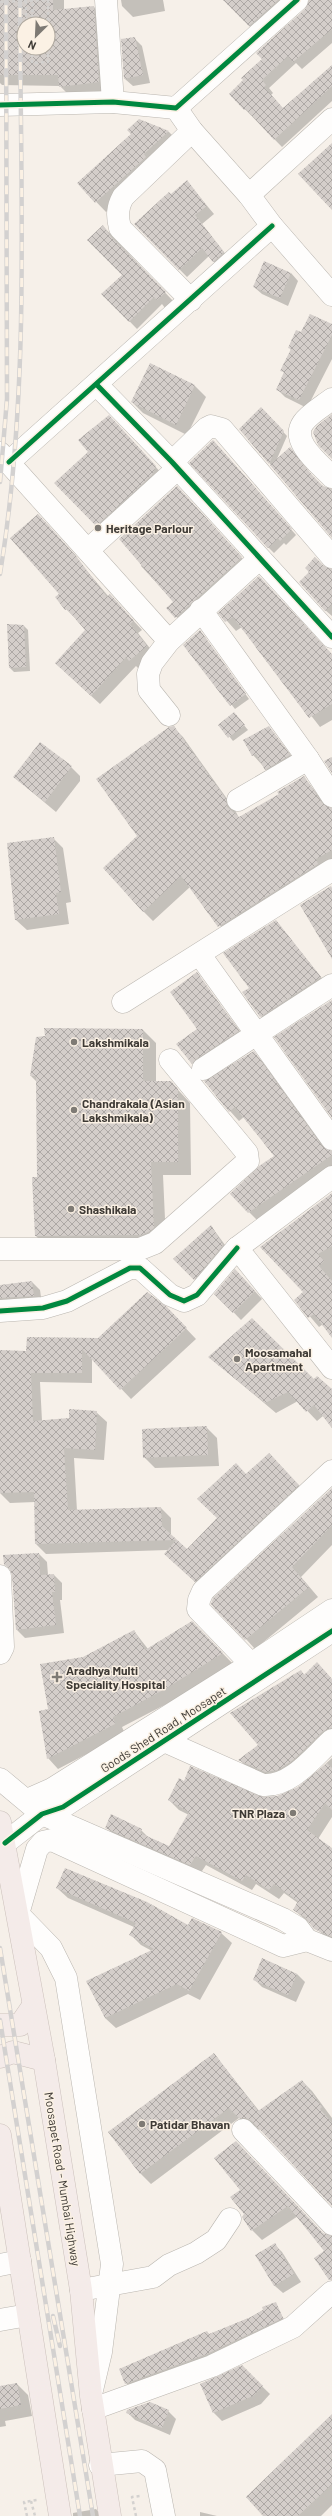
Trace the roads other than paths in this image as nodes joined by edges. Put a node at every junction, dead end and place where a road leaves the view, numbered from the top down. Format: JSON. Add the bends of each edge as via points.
{"nodes":[{"id":1,"x":106,"y":0,"type":"edge"},
{"id":2,"x":297,"y":0,"type":"edge"},
{"id":3,"x":113,"y":102,"type":"junction"},
{"id":4,"x":0,"y":105,"type":"edge"},
{"id":5,"x":176,"y":108,"type":"junction"},
{"id":6,"x":332,"y":119,"type":"edge"},
{"id":7,"x":192,"y":131,"type":"junction"},
{"id":8,"x":249,"y":195,"type":"junction"},
{"id":9,"x":272,"y":226,"type":"junction"},
{"id":10,"x":332,"y":294,"type":"edge"},
{"id":11,"x":191,"y":300,"type":"junction"},
{"id":12,"x":97,"y":384,"type":"junction"},
{"id":13,"x":332,"y":400,"type":"edge"},
{"id":14,"x":4,"y":457,"type":"edge"},
{"id":15,"x":174,"y":466,"type":"junction"},
{"id":16,"x":332,"y":477,"type":"edge"},
{"id":17,"x":88,"y":550,"type":"junction"},
{"id":18,"x":332,"y":557,"type":"edge"},
{"id":19,"x":259,"y":560,"type":"junction"},
{"id":20,"x":201,"y":610,"type":"junction"},
{"id":21,"x":332,"y":638,"type":"edge"},
{"id":22,"x":169,"y":640,"type":"junction"},
{"id":23,"x":169,"y":715,"type":"dead end"},
{"id":24,"x":308,"y":759,"type":"junction"},
{"id":25,"x":332,"y":796,"type":"edge"},
{"id":26,"x":238,"y":800,"type":"dead end"},
{"id":27,"x":332,"y":870,"type":"edge"},
{"id":28,"x":200,"y":955,"type":"junction"},
{"id":29,"x":332,"y":985,"type":"edge"},
{"id":30,"x":123,"y":1002,"type":"dead end"},
{"id":31,"x":256,"y":1034,"type":"junction"},
{"id":32,"x":170,"y":1060,"type":"dead end"},
{"id":33,"x":203,"y":1069,"type":"dead end"},
{"id":34,"x":332,"y":1139,"type":"edge"},
{"id":35,"x":332,"y":1177,"type":"edge"},
{"id":36,"x":237,"y":1248,"type":"junction"},
{"id":37,"x":0,"y":1249,"type":"edge"},
{"id":38,"x":0,"y":1311,"type":"edge"},
{"id":39,"x":332,"y":1368,"type":"edge"},
{"id":40,"x":332,"y":1471,"type":"edge"},
{"id":41,"x":0,"y":1576,"type":"edge"},
{"id":42,"x":332,"y":1610,"type":"edge"},
{"id":43,"x":332,"y":1631,"type":"edge"},
{"id":44,"x":0,"y":1653,"type":"edge"},
{"id":45,"x":250,"y":1664,"type":"junction"},
{"id":46,"x":162,"y":1740,"type":"junction"},
{"id":47,"x":332,"y":1740,"type":"edge"},
{"id":48,"x":0,"y":1779,"type":"edge"},
{"id":49,"x":57,"y":1798,"type":"junction"},
{"id":50,"x":34,"y":1807,"type":"junction"},
{"id":51,"x":0,"y":1822,"type":"edge"},
{"id":52,"x":5,"y":1843,"type":"junction"},
{"id":53,"x":18,"y":1914,"type":"junction"},
{"id":54,"x":307,"y":1940,"type":"junction"},
{"id":55,"x":332,"y":1950,"type":"edge"},
{"id":56,"x":33,"y":2006,"type":"junction"},
{"id":57,"x":0,"y":2025,"type":"edge"},
{"id":58,"x":0,"y":2057,"type":"edge"},
{"id":59,"x":44,"y":2060,"type":"junction"},
{"id":60,"x":243,"y":2130,"type":"dead end"},
{"id":61,"x":0,"y":2135,"type":"edge"},
{"id":62,"x":230,"y":2218,"type":"dead end"},
{"id":63,"x":332,"y":2224,"type":"edge"},
{"id":64,"x":10,"y":2263,"type":"edge"},
{"id":65,"x":110,"y":2284,"type":"junction"},
{"id":66,"x":81,"y":2290,"type":"junction"},
{"id":67,"x":332,"y":2292,"type":"edge"},
{"id":68,"x":28,"y":2315,"type":"junction"},
{"id":69,"x":0,"y":2320,"type":"edge"},
{"id":70,"x":92,"y":2402,"type":"junction"},
{"id":71,"x":100,"y":2465,"type":"junction"},
{"id":72,"x":60,"y":2516,"type":"edge"},
{"id":73,"x":110,"y":2516,"type":"edge"},
{"id":74,"x":164,"y":2516,"type":"edge"}],
"edges":[{"from":1,"to":3,"type":"street"},
{"from":2,"to":5,"type":"street"},
{"from":3,"to":4,"type":"street"},
{"from":3,"to":5,"type":"street"},
{"from":5,"to":7,"type":"street"},
{"from":6,"to":8,"type":"street"},
{"from":7,"to":8,"type":"street"},
{"from":7,"to":11,"type":"street","via":[[123,197],[117,217],[120,228]]},
{"from":8,"to":9,"type":"street"},
{"from":9,"to":10,"type":"street"},
{"from":9,"to":11,"type":"street"},
{"from":11,"to":12,"type":"street"},
{"from":12,"to":14,"type":"street"},
{"from":12,"to":15,"type":"street"},
{"from":13,"to":16,"type":"street","via":[[303,423],[299,436],[303,445]]},
{"from":14,"to":17,"type":"street"},
{"from":15,"to":17,"type":"street"},
{"from":15,"to":18,"type":"street","via":[[207,428],[212,426],[222,429]]},
{"from":15,"to":19,"type":"street"},
{"from":17,"to":22,"type":"street"},
{"from":19,"to":20,"type":"street"},
{"from":19,"to":21,"type":"street"},
{"from":20,"to":22,"type":"street"},
{"from":20,"to":24,"type":"street"},
{"from":22,"to":23,"type":"street","via":[[152,663],[148,674],[149,690]]},
{"from":24,"to":25,"type":"street"},
{"from":24,"to":26,"type":"street"},
{"from":27,"to":28,"type":"street"},
{"from":28,"to":30,"type":"street"},
{"from":28,"to":31,"type":"street"},
{"from":29,"to":31,"type":"street"},
{"from":31,"to":33,"type":"street"},
{"from":31,"to":34,"type":"street"},
{"from":32,"to":37,"type":"street","via":[[247,1152],[248,1161],[155,1243],[140,1249]]},
{"from":35,"to":36,"type":"street"},
{"from":36,"to":38,"type":"street","via":[[197,1296],[184,1301],[170,1295],[140,1268],[130,1268],[67,1301],[43,1308]]},
{"from":36,"to":39,"type":"street"},
{"from":40,"to":45,"type":"street","via":[[203,1591],[199,1600],[198,1609]]},
{"from":41,"to":44,"type":"street","via":[[3,1647]]},
{"from":42,"to":45,"type":"street","name":"Goods Shed Road, Moosapet"},
{"from":43,"to":46,"type":"street","name":"Goods Shed Road, Moosapet"},
{"from":45,"to":49,"type":"street","name":"Goods Shed Road, Moosapet"},
{"from":46,"to":47,"type":"street","via":[[263,1785],[275,1786],[288,1780]]},
{"from":46,"to":49,"type":"street","name":"Goods Shed Road, Moosapet"},
{"from":48,"to":50,"type":"street"},
{"from":49,"to":50,"type":"street","name":"Goods Shed Road, Moosapet"},
{"from":50,"to":52,"type":"street","name":"Goods Shed Road, Moosapet"},
{"from":50,"to":54,"type":"street","via":[[284,1918],[298,1928]]},
{"from":51,"to":52,"type":"highway","name":"Moosapet Road - Mumbai Highway"},
{"from":52,"to":53,"type":"highway","name":"Moosapet Road - Mumbai Highway"},
{"from":53,"to":54,"type":"street","via":[[37,1849],[43,1842],[52,1840],[283,1946]]},
{"from":53,"to":56,"type":"highway","name":"Moosapet Road - Mumbai Highway"},
{"from":53,"to":65,"type":"street","via":[[51,1948],[66,1978],[112,2264]]},
{"from":54,"to":55,"type":"street"},
{"from":56,"to":57,"type":"highway","via":[[20,2025]]},
{"from":56,"to":59,"type":"highway","name":"Moosapet Road - Mumbai Highway"},
{"from":58,"to":59,"type":"highway","via":[[13,2052]]},
{"from":59,"to":66,"type":"highway","name":"Moosapet Road - Mumbai Highway"},
{"from":60,"to":63,"type":"street"},
{"from":61,"to":64,"type":"highway"},
{"from":62,"to":65,"type":"street","via":[[216,2240],[196,2253],[169,2265],[153,2277]]},
{"from":64,"to":68,"type":"highway"},
{"from":65,"to":66,"type":"street"},
{"from":65,"to":70,"type":"street"},
{"from":66,"to":70,"type":"highway","name":"Moosapet Road - Mumbai Highway"},
{"from":67,"to":70,"type":"street","via":[[293,2327],[212,2366]]},
{"from":68,"to":69,"type":"street"},
{"from":68,"to":72,"type":"highway"},
{"from":70,"to":71,"type":"highway","name":"Moosapet Road - Mumbai Highway"},
{"from":71,"to":73,"type":"highway","name":"Moosapet Road - Mumbai Highway"},
{"from":71,"to":74,"type":"street","via":[[142,2461],[155,2470]]}]}
